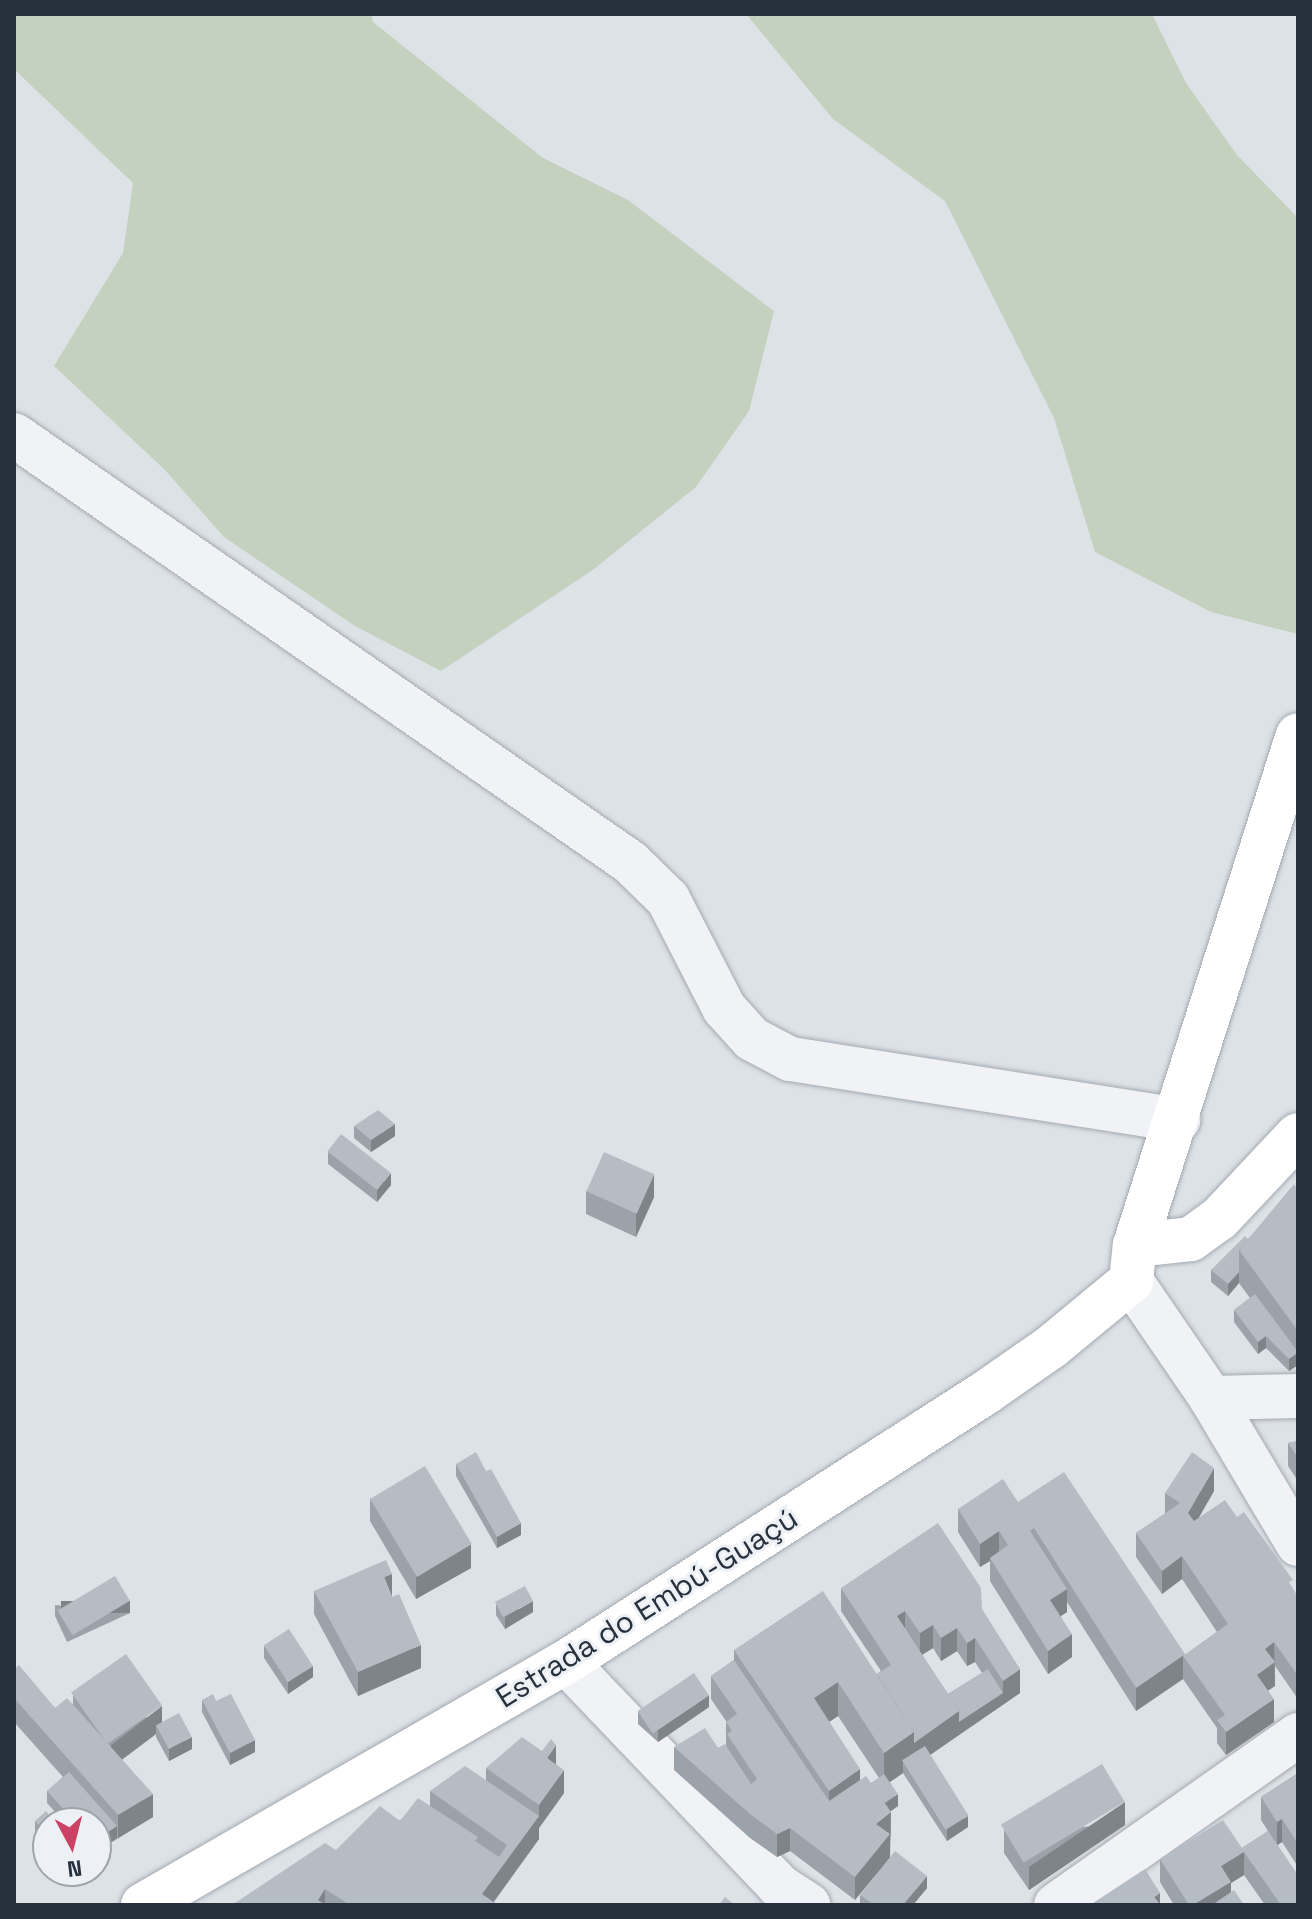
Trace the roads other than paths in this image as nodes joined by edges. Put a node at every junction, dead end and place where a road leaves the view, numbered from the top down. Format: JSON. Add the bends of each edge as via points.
{"nodes":[{"id":1,"x":14,"y":435,"type":"edge"},
{"id":2,"x":1298,"y":735,"type":"edge"},
{"id":3,"x":1178,"y":1120,"type":"junction"},
{"id":4,"x":1298,"y":1135,"type":"edge"},
{"id":5,"x":1133,"y":1263,"type":"junction"},
{"id":6,"x":1298,"y":1396,"type":"edge"},
{"id":7,"x":1211,"y":1398,"type":"junction"},
{"id":8,"x":1298,"y":1544,"type":"edge"},
{"id":9,"x":566,"y":1662,"type":"junction"},
{"id":10,"x":1298,"y":1735,"type":"edge"},
{"id":11,"x":143,"y":1905,"type":"edge"},
{"id":12,"x":808,"y":1905,"type":"edge"},
{"id":13,"x":1056,"y":1905,"type":"edge"}],
"edges":[{"from":1,"to":3,"type":"street","via":[[630,862],[668,899],[724,1008],[752,1039],[790,1059]]},
{"from":2,"to":3,"type":"main road"},
{"from":3,"to":5,"type":"main road"},
{"from":4,"to":5,"type":"main road","via":[[1219,1219],[1191,1239]]},
{"from":5,"to":7,"type":"street"},
{"from":5,"to":9,"type":"main road","name":"Estrada do Embú-Guaçú","via":[[1051,1347]]},
{"from":6,"to":7,"type":"street"},
{"from":7,"to":8,"type":"street"},
{"from":9,"to":11,"type":"main road","name":"Estrada do Embú-Guaçú"},
{"from":9,"to":12,"type":"street","via":[[779,1886]]},
{"from":10,"to":13,"type":"street"}]}
